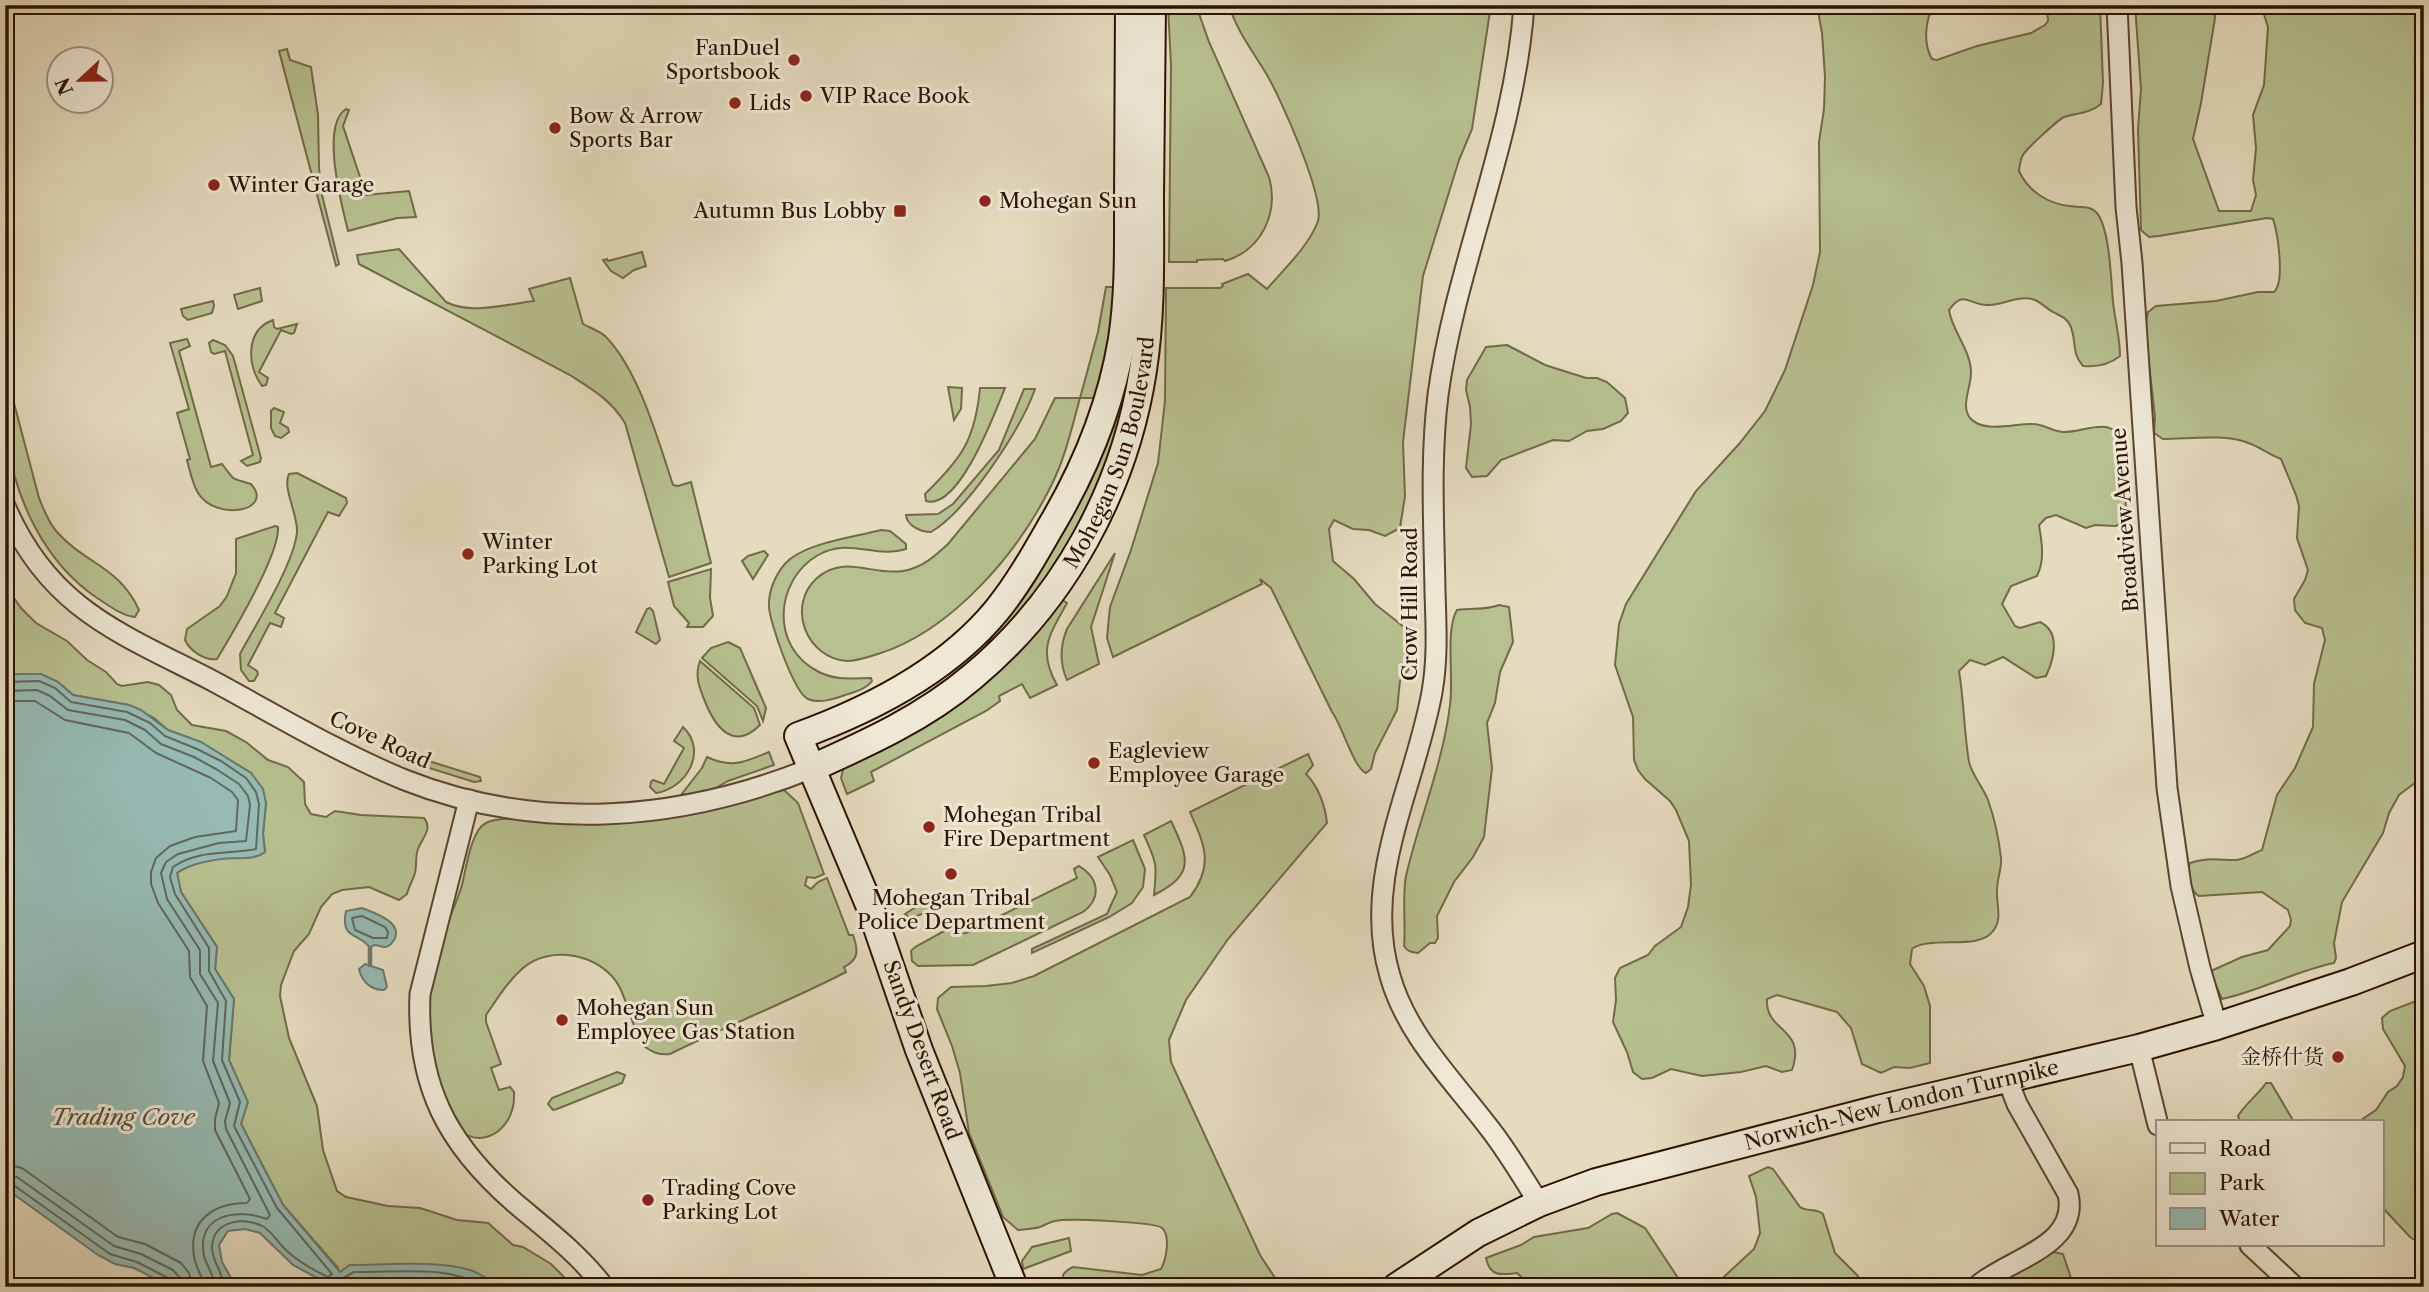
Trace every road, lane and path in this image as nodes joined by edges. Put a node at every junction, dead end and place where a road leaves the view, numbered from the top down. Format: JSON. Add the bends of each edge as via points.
{"nodes":[{"id":1,"x":1129,"y":5,"type":"edge"},
{"id":2,"x":1152,"y":5,"type":"edge"},
{"id":3,"x":1524,"y":5,"type":"edge"},
{"id":4,"x":2118,"y":5,"type":"edge"},
{"id":5,"x":5,"y":506,"type":"edge"},
{"id":6,"x":798,"y":736,"type":"joint"},
{"id":7,"x":812,"y":768,"type":"junction"},
{"id":8,"x":469,"y":800,"type":"junction"},
{"id":9,"x":2424,"y":954,"type":"edge"},
{"id":10,"x":2217,"y":1026,"type":"junction"},
{"id":11,"x":2139,"y":1048,"type":"junction"},
{"id":12,"x":2007,"y":1078,"type":"junction"},
{"id":13,"x":2157,"y":1120,"type":"edge"},
{"id":14,"x":1539,"y":1203,"type":"junction"},
{"id":15,"x":2251,"y":1246,"type":"edge"},
{"id":16,"x":604,"y":1287,"type":"edge"},
{"id":17,"x":1014,"y":1287,"type":"edge"},
{"id":18,"x":1396,"y":1287,"type":"edge"},
{"id":19,"x":1976,"y":1287,"type":"edge"},
{"id":20,"x":2295,"y":1287,"type":"edge"}],
"edges":[{"from":1,"to":6,"type":"main road","name":"Mohegan Sun Boulevard","via":[[1124,320],[1111,391],[1086,462],[1015,584],[979,629],[897,692]]},
{"from":2,"to":7,"type":"main road","name":"Mohegan Sun Boulevard","via":[[1146,344],[1128,441],[1103,506],[1050,594],[988,663],[920,714]]},
{"from":3,"to":14,"type":"street","name":"Crow Hill Road","via":[[1504,122],[1444,358],[1432,486],[1437,652],[1426,722],[1380,902],[1381,935],[1398,1000],[1438,1064],[1492,1132]]},
{"from":4,"to":10,"type":"street","name":"Broadview Avenue","via":[[2126,207],[2167,788],[2181,886]]},
{"from":5,"to":8,"type":"street","name":"Cove Road","via":[[46,576],[71,601],[107,625],[366,762]]},
{"from":6,"to":7,"type":"main road","name":"Sandy Desert Road"},
{"from":7,"to":8,"type":"street","name":"Cove Road","via":[[747,792],[647,812],[577,814]]},
{"from":7,"to":17,"type":"main road","name":"Sandy Desert Road","via":[[870,907],[915,1042]]},
{"from":8,"to":16,"type":"street","via":[[421,994],[419,1020],[427,1074],[446,1122],[467,1156],[580,1259]]},
{"from":9,"to":10,"type":"main road","name":"Norwich-New London Turnpike"},
{"from":10,"to":11,"type":"main road","name":"Norwich-New London Turnpike"},
{"from":11,"to":12,"type":"main road","name":"Norwich-New London Turnpike"},
{"from":11,"to":13,"type":"street"},
{"from":12,"to":14,"type":"main road","name":"Norwich-New London Turnpike","via":[[1681,1159]]},
{"from":12,"to":19,"type":"street","via":[[2068,1194],[2069,1219],[2044,1246]]},
{"from":14,"to":18,"type":"main road","name":"Norwich-New London Turnpike","via":[[1478,1233]]},
{"from":15,"to":20,"type":"street"}]}
